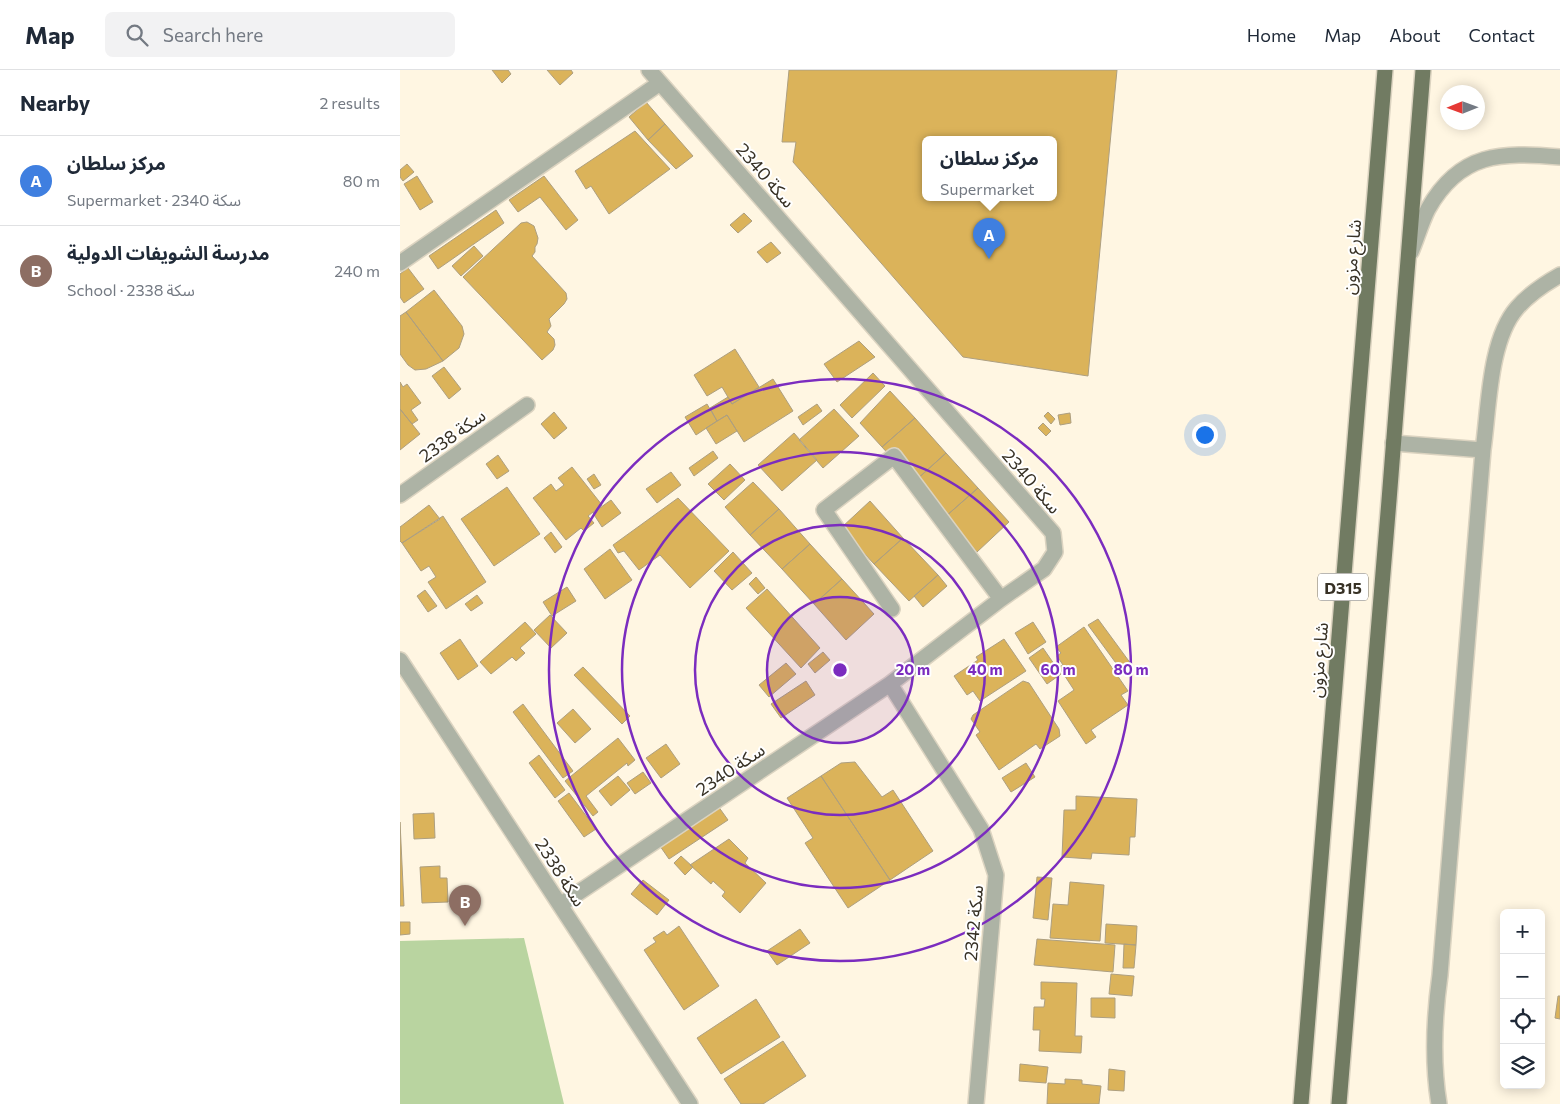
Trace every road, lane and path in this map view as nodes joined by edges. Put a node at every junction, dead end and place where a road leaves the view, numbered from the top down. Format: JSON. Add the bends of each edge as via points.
{"nodes":[{"id":1,"x":649,"y":70,"type":"edge"},
{"id":2,"x":1385,"y":70,"type":"edge"},
{"id":3,"x":1423,"y":70,"type":"edge"},
{"id":4,"x":660,"y":83,"type":"junction"},
{"id":5,"x":1560,"y":157,"type":"edge"},
{"id":6,"x":1409,"y":258,"type":"junction"},
{"id":7,"x":400,"y":263,"type":"edge"},
{"id":8,"x":1560,"y":275,"type":"edge"},
{"id":9,"x":526,"y":405,"type":"dead end"},
{"id":10,"x":1394,"y":443,"type":"junction"},
{"id":11,"x":1483,"y":450,"type":"junction"},
{"id":12,"x":400,"y":495,"type":"edge"},
{"id":13,"x":1001,"y":599,"type":"junction"},
{"id":14,"x":892,"y":609,"type":"dead end"},
{"id":15,"x":400,"y":660,"type":"edge"},
{"id":16,"x":890,"y":684,"type":"junction"},
{"id":17,"x":560,"y":904,"type":"junction"},
{"id":18,"x":690,"y":1104,"type":"edge"},
{"id":19,"x":976,"y":1104,"type":"edge"},
{"id":20,"x":1300,"y":1104,"type":"edge"},
{"id":21,"x":1340,"y":1104,"type":"edge"},
{"id":22,"x":1439,"y":1104,"type":"edge"}],
"edges":[{"from":1,"to":4,"type":"street","name":"سكة 2340"},
{"from":2,"to":20,"type":"main road","name":"شارع مزون","number":"D315"},
{"from":3,"to":6,"type":"main road","number":"D315"},
{"from":4,"to":7,"type":"street"},
{"from":4,"to":13,"type":"street","name":"سكة 2340","via":[[1053,533],[1055,552],[1044,569]]},
{"from":5,"to":6,"type":"street","via":[[1497,156],[1484,158],[1460,170],[1428,210]]},
{"from":6,"to":10,"type":"main road","number":"D315"},
{"from":8,"to":11,"type":"street","via":[[1539,287],[1516,308],[1501,335]]},
{"from":9,"to":12,"type":"street","name":"سكة 2338"},
{"from":10,"to":11,"type":"street"},
{"from":10,"to":21,"type":"main road","number":"D315"},
{"from":11,"to":22,"type":"street","via":[[1434,1019]]},
{"from":13,"to":14,"type":"street","via":[[894,456],[824,510]]},
{"from":13,"to":16,"type":"street","name":"سكة 2340"},
{"from":15,"to":17,"type":"street","name":"سكة 2338"},
{"from":16,"to":17,"type":"street","name":"سكة 2340"},
{"from":16,"to":19,"type":"street","name":"سكة 2342","via":[[981,829],[996,875]]},
{"from":17,"to":18,"type":"street","name":"سكة 2338"}]}
